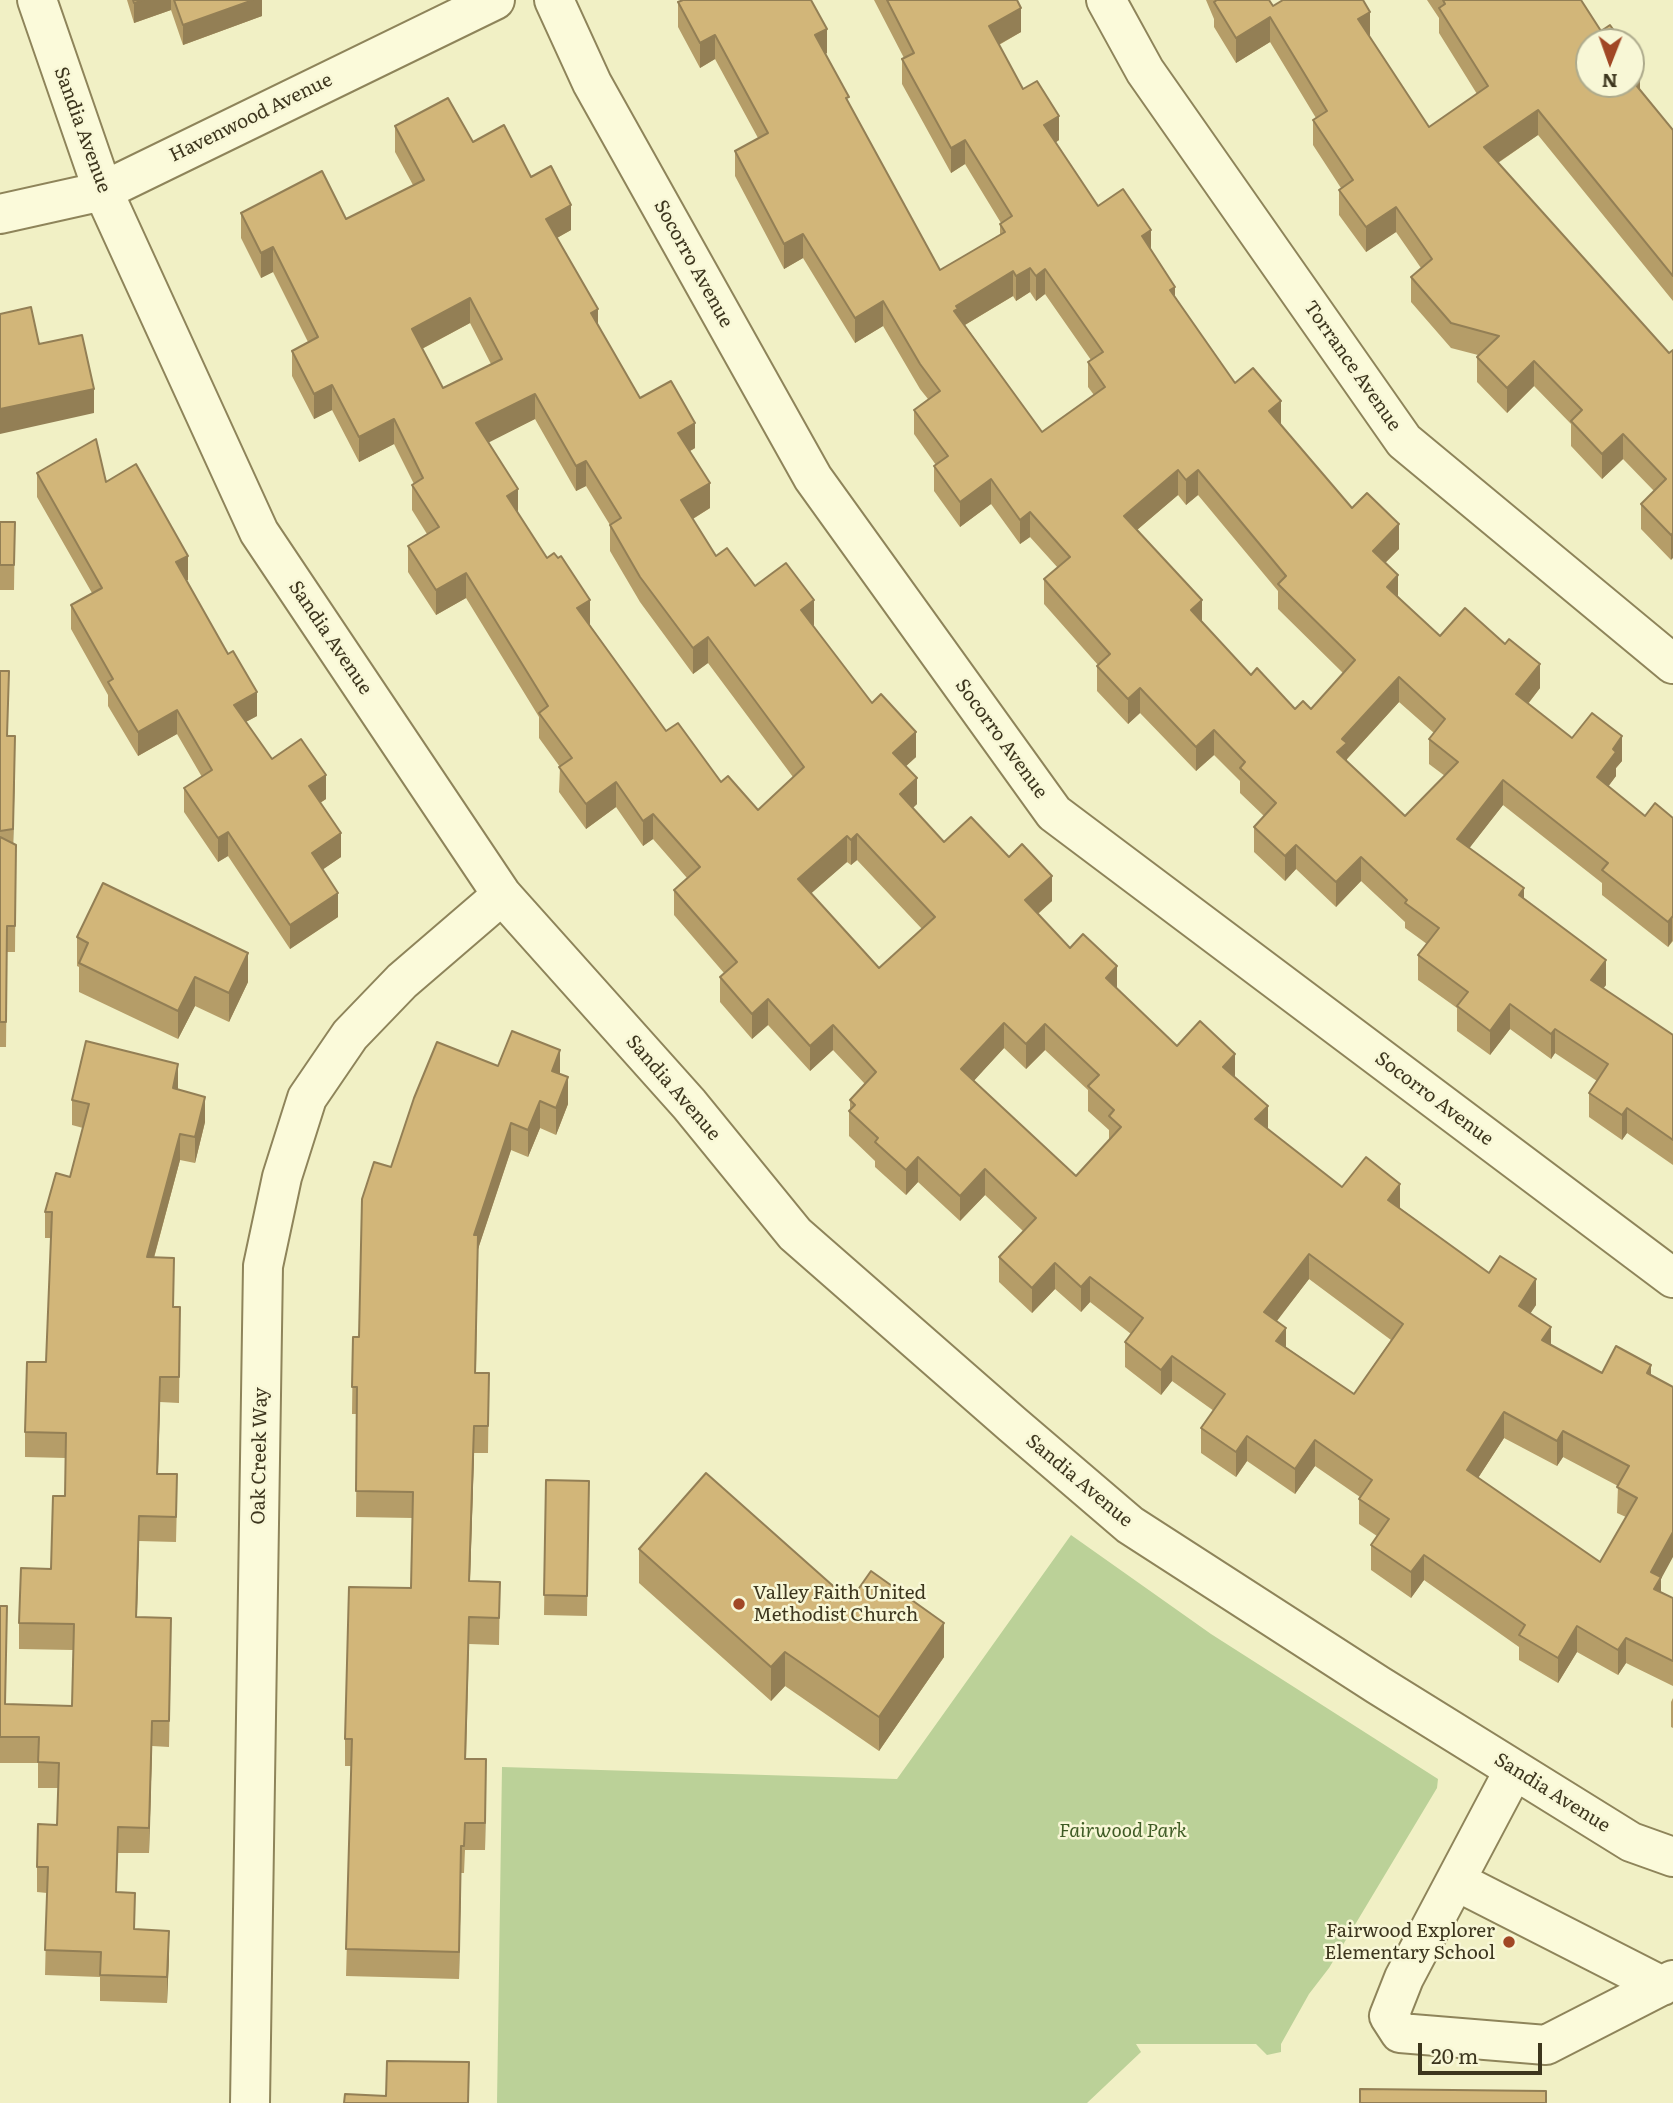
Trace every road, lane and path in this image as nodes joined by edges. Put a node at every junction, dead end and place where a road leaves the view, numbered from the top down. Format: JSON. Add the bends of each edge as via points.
{"nodes":[{"id":1,"x":37,"y":0,"type":"edge"},
{"id":2,"x":495,"y":0,"type":"edge"},
{"id":3,"x":554,"y":0,"type":"edge"},
{"id":4,"x":1107,"y":0,"type":"edge"},
{"id":5,"x":103,"y":191,"type":"junction"},
{"id":6,"x":0,"y":214,"type":"edge"},
{"id":7,"x":1673,"y":664,"type":"edge"},
{"id":8,"x":502,"y":895,"type":"junction"},
{"id":9,"x":1673,"y":1278,"type":"edge"},
{"id":10,"x":1514,"y":1770,"type":"junction"},
{"id":11,"x":1673,"y":1857,"type":"edge"},
{"id":12,"x":1456,"y":1881,"type":"junction"},
{"id":13,"x":1667,"y":1983,"type":"edge"},
{"id":14,"x":250,"y":2103,"type":"edge"}],
"edges":[{"from":1,"to":5,"type":"street","name":"Sandia Avenue"},
{"from":2,"to":5,"type":"street","name":"Havenwood Avenue"},
{"from":3,"to":9,"type":"street","name":"Socorro Avenue","via":[[592,83],[813,478],[1054,813]]},
{"from":4,"to":7,"type":"street","name":"Torrance Avenue","via":[[1145,71],[1404,441]]},
{"from":5,"to":6,"type":"street","name":"Havenwood Avenue"},
{"from":5,"to":8,"type":"street","name":"Sandia Avenue","via":[[259,532]]},
{"from":8,"to":10,"type":"street","name":"Sandia Avenue","via":[[689,1104],[795,1234],[1012,1424],[1130,1525]]},
{"from":8,"to":14,"type":"street","name":"Oak Creek Way","via":[[402,981],[350,1035],[307,1098],[282,1177],[263,1266]]},
{"from":10,"to":11,"type":"street","name":"Sandia Avenue","via":[[1631,1842]]},
{"from":10,"to":12,"type":"street"},
{"from":12,"to":13,"type":"street"},
{"from":12,"to":13,"type":"street","via":[[1389,2015],[1400,2033],[1546,2045]]}]}
